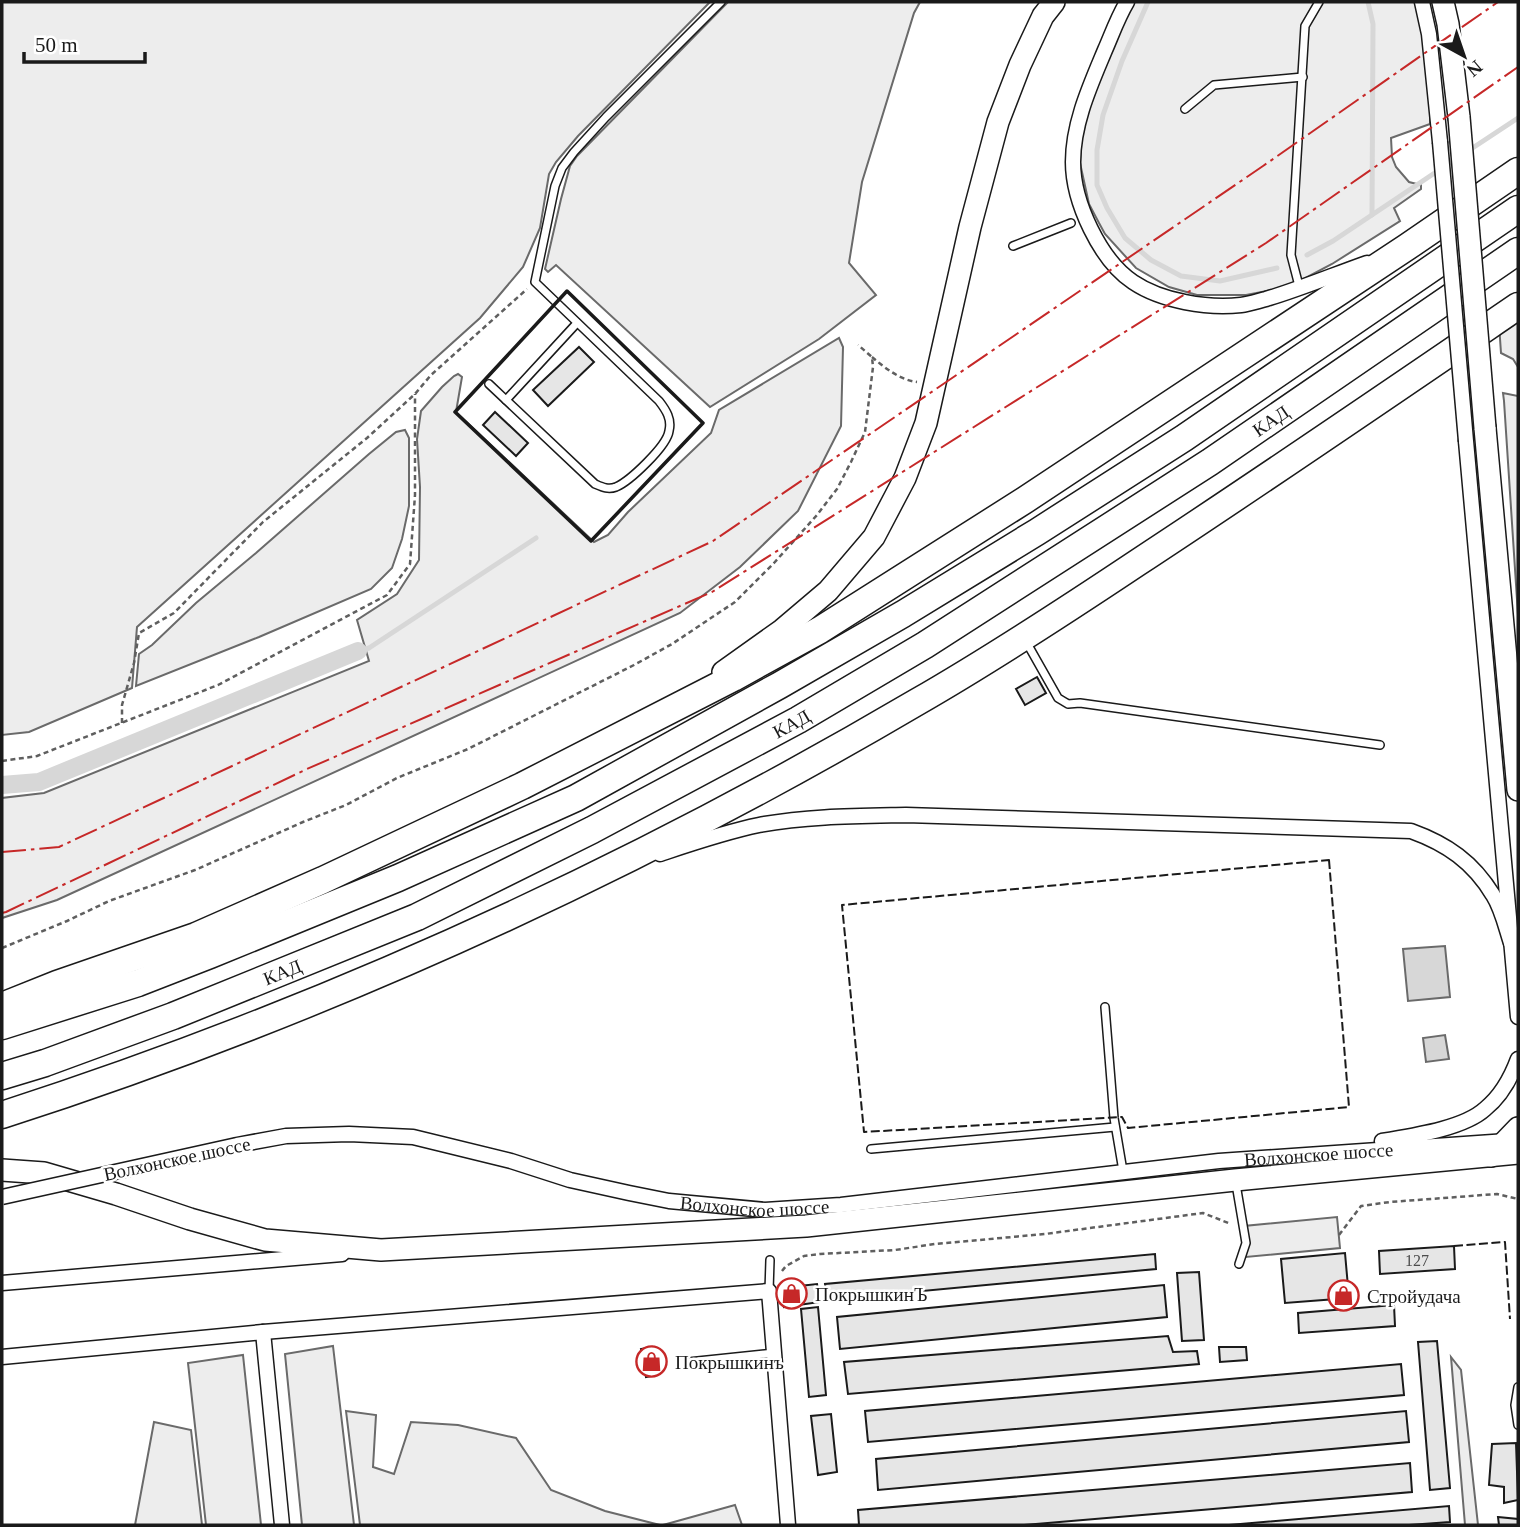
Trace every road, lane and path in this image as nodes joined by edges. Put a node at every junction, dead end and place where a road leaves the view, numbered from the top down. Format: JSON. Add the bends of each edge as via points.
{"nodes":[{"id":1,"x":722,"y":2,"type":"edge"},
{"id":2,"x":1054,"y":2,"type":"edge"},
{"id":3,"x":1127,"y":2,"type":"edge"},
{"id":4,"x":1319,"y":2,"type":"edge"},
{"id":5,"x":1422,"y":2,"type":"edge"},
{"id":6,"x":1443,"y":2,"type":"edge"},
{"id":7,"x":1303,"y":77,"type":"junction"},
{"id":8,"x":1185,"y":109,"type":"dead end"},
{"id":9,"x":1518,"y":171,"type":"edge"},
{"id":10,"x":1518,"y":209,"type":"edge"},
{"id":11,"x":1071,"y":223,"type":"dead end"},
{"id":12,"x":1013,"y":246,"type":"dead end"},
{"id":13,"x":1407,"y":247,"type":"junction"},
{"id":14,"x":1518,"y":251,"type":"edge"},
{"id":15,"x":535,"y":282,"type":"junction"},
{"id":16,"x":1298,"y":282,"type":"dead end"},
{"id":17,"x":1518,"y":306,"type":"edge"},
{"id":18,"x":577,"y":323,"type":"junction"},
{"id":19,"x":858,"y":345,"type":"dead end"},
{"id":20,"x":872,"y":357,"type":"junction"},
{"id":21,"x":921,"y":383,"type":"dead end"},
{"id":22,"x":489,"y":384,"type":"dead end"},
{"id":23,"x":415,"y":394,"type":"junction"},
{"id":24,"x":506,"y":400,"type":"junction"},
{"id":25,"x":1028,"y":645,"type":"dead end"},
{"id":26,"x":650,"y":722,"type":"junction"},
{"id":27,"x":122,"y":723,"type":"junction"},
{"id":28,"x":1380,"y":745,"type":"dead end"},
{"id":29,"x":2,"y":761,"type":"edge"},
{"id":30,"x":1518,"y":790,"type":"edge"},
{"id":31,"x":599,"y":874,"type":"junction"},
{"id":32,"x":1511,"y":943,"type":"junction"},
{"id":33,"x":2,"y":948,"type":"edge"},
{"id":34,"x":2,"y":1006,"type":"edge"},
{"id":35,"x":1105,"y":1007,"type":"dead end"},
{"id":36,"x":1518,"y":1017,"type":"edge"},
{"id":37,"x":2,"y":1026,"type":"edge"},
{"id":38,"x":1518,"y":1059,"type":"edge"},
{"id":39,"x":2,"y":1076,"type":"edge"},
{"id":40,"x":2,"y":1115,"type":"edge"},
{"id":41,"x":1115,"y":1128,"type":"junction"},
{"id":42,"x":1510,"y":1144,"type":"edge"},
{"id":43,"x":871,"y":1149,"type":"dead end"},
{"id":44,"x":1314,"y":1153,"type":"junction"},
{"id":45,"x":2,"y":1170,"type":"edge"},
{"id":46,"x":1123,"y":1171,"type":"junction"},
{"id":47,"x":1235,"y":1180,"type":"junction"},
{"id":48,"x":2,"y":1197,"type":"edge"},
{"id":49,"x":1518,"y":1199,"type":"edge"},
{"id":50,"x":1221,"y":1219,"type":"dead end"},
{"id":51,"x":1339,"y":1235,"type":"dead end"},
{"id":52,"x":381,"y":1250,"type":"junction"},
{"id":53,"x":770,"y":1260,"type":"dead end"},
{"id":54,"x":1239,"y":1264,"type":"dead end"},
{"id":55,"x":786,"y":1266,"type":"dead end"},
{"id":56,"x":2,"y":1283,"type":"edge"},
{"id":57,"x":769,"y":1291,"type":"junction"},
{"id":58,"x":263,"y":1332,"type":"junction"},
{"id":59,"x":774,"y":1353,"type":"junction"},
{"id":60,"x":2,"y":1357,"type":"edge"},
{"id":61,"x":688,"y":1362,"type":"dead end"},
{"id":62,"x":1518,"y":1387,"type":"edge"},
{"id":63,"x":1518,"y":1419,"type":"edge"},
{"id":64,"x":282,"y":1525,"type":"edge"},
{"id":65,"x":788,"y":1525,"type":"edge"}],
"edges":[{"from":1,"to":15,"type":"lane","via":[[606,117],[562,168]]},
{"from":2,"to":26,"type":"main road","via":[[1020,65],[998,122],[926,423],[905,478],[874,537],[828,591],[782,630]]},
{"from":3,"to":13,"type":"street","via":[[1076,128],[1073,163],[1079,200],[1092,230],[1110,260],[1133,282],[1191,304],[1242,305]]},
{"from":4,"to":7,"type":"lane","via":[[1305,26]]},
{"from":5,"to":32,"type":"street","bridge":true,"via":[[1440,142]]},
{"from":6,"to":30,"type":"main road","bridge":true,"via":[[1460,117]]},
{"from":7,"to":8,"type":"lane","via":[[1214,85]]},
{"from":7,"to":16,"type":"lane","via":[[1291,255]]},
{"from":9,"to":13,"type":"highway"},
{"from":10,"to":37,"type":"highway","name":"КАД","via":[[1184,438],[1037,532],[780,685],[576,798],[210,955]]},
{"from":11,"to":12,"type":"lane"},
{"from":13,"to":26,"type":"highway","via":[[820,630]]},
{"from":14,"to":39,"type":"highway","name":"КАД","via":[[1210,462],[925,646],[798,720],[417,917],[173,1016]]},
{"from":15,"to":18,"type":"lane"},
{"from":15,"to":23,"type":"path"},
{"from":17,"to":31,"type":"highway","via":[[1020,640],[837,747]]},
{"from":18,"to":24,"type":"lane"},
{"from":18,"to":24,"type":"lane","via":[[667,411],[669,434],[655,454],[615,488],[606,488],[595,484]]},
{"from":19,"to":20,"type":"path"},
{"from":20,"to":21,"type":"path","via":[[885,369]]},
{"from":20,"to":33,"type":"path","via":[[865,432],[837,489],[735,601],[672,644],[468,749],[346,805]]},
{"from":22,"to":24,"type":"lane"},
{"from":23,"to":27,"type":"path","via":[[263,522],[174,612],[139,633]]},
{"from":23,"to":27,"type":"path","via":[[410,564],[387,595],[218,685]]},
{"from":25,"to":28,"type":"lane","via":[[1058,698],[1068,704]]},
{"from":26,"to":34,"type":"highway","via":[[477,808],[196,936]]},
{"from":27,"to":29,"type":"path","via":[[37,756]]},
{"from":31,"to":32,"type":"street","via":[[723,833],[844,817],[906,815],[1411,831],[1435,840],[1471,867],[1495,897]]},
{"from":31,"to":40,"type":"highway","via":[[273,1017]]},
{"from":32,"to":36,"type":"street"},
{"from":35,"to":41,"type":"lane"},
{"from":38,"to":44,"type":"street","via":[[1495,1100],[1455,1125]]},
{"from":41,"to":43,"type":"lane"},
{"from":41,"to":46,"type":"lane"},
{"from":42,"to":44,"type":"street","name":"Волхонское шоссе"},
{"from":42,"to":47,"type":"main road","name":"Волхонское шоссе"},
{"from":44,"to":46,"type":"street","name":"Волхонское шоссе"},
{"from":45,"to":52,"type":"main road","via":[[44,1173],[265,1240]]},
{"from":46,"to":48,"type":"street","name":"Волхонское шоссе","bridge":true,"via":[[765,1210],[668,1201],[413,1137],[349,1134],[286,1136]]},
{"from":47,"to":52,"type":"main road","name":"Волхонское шоссе","via":[[806,1226]]},
{"from":47,"to":54,"type":"lane","via":[[1246,1243]]},
{"from":49,"to":51,"type":"path","via":[[1497,1194],[1361,1206]]},
{"from":50,"to":55,"type":"path","via":[[1203,1213],[1045,1234],[820,1254]]},
{"from":52,"to":56,"type":"street","name":"Волхонское шоссе"},
{"from":53,"to":57,"type":"lane"},
{"from":57,"to":58,"type":"street"},
{"from":57,"to":59,"type":"street"},
{"from":58,"to":60,"type":"street"},
{"from":58,"to":64,"type":"street"},
{"from":59,"to":61,"type":"lane"},
{"from":59,"to":65,"type":"street"},
{"from":62,"to":63,"type":"lane"}]}
